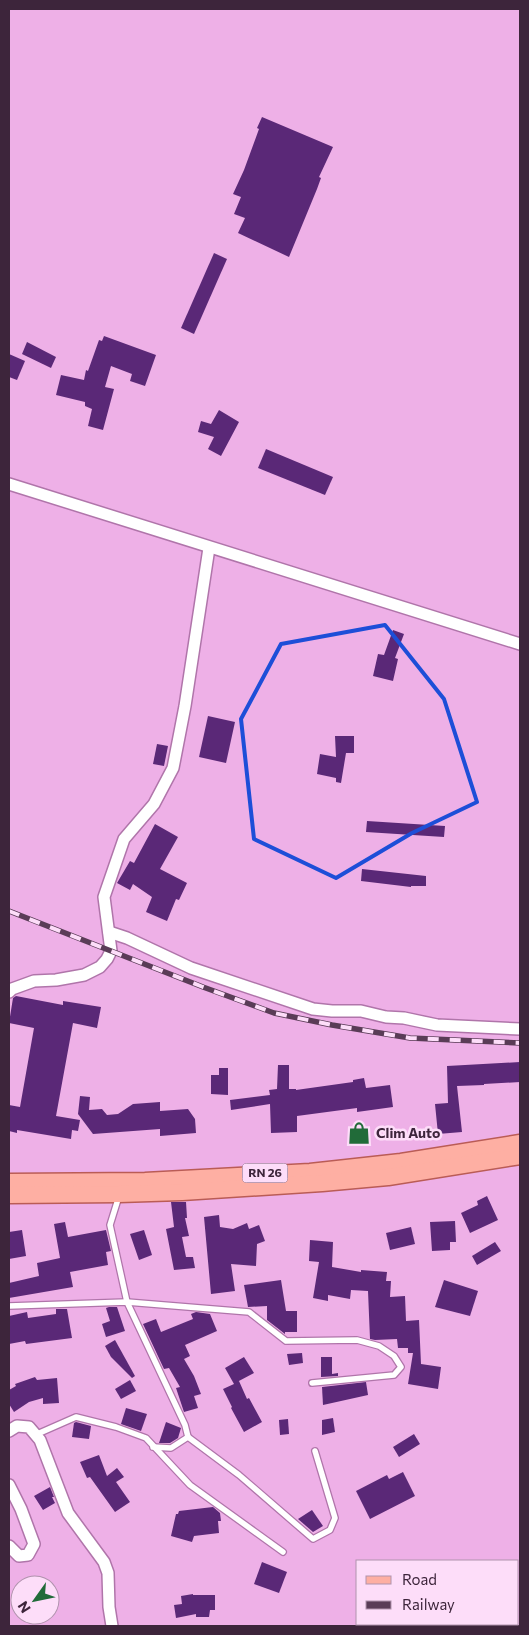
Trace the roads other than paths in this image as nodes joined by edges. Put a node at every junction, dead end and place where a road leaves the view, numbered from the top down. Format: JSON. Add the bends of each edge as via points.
{"nodes":[{"id":1,"x":9,"y":484,"type":"edge"},
{"id":2,"x":209,"y":548,"type":"junction"},
{"id":3,"x":520,"y":644,"type":"edge"},
{"id":4,"x":109,"y":932,"type":"junction"},
{"id":5,"x":9,"y":992,"type":"edge"},
{"id":6,"x":520,"y":1029,"type":"edge"},
{"id":7,"x":520,"y":1143,"type":"edge"},
{"id":8,"x":520,"y":1156,"type":"edge"},
{"id":9,"x":9,"y":1182,"type":"edge"},
{"id":10,"x":120,"y":1194,"type":"junction"},
{"id":11,"x":9,"y":1195,"type":"edge"},
{"id":12,"x":128,"y":1302,"type":"junction"},
{"id":13,"x":9,"y":1306,"type":"edge"},
{"id":14,"x":312,"y":1383,"type":"dead end"},
{"id":15,"x":9,"y":1431,"type":"edge"},
{"id":16,"x":35,"y":1435,"type":"junction"},
{"id":17,"x":188,"y":1437,"type":"junction"},
{"id":18,"x":153,"y":1447,"type":"junction"},
{"id":19,"x":315,"y":1451,"type":"dead end"},
{"id":20,"x":9,"y":1485,"type":"edge"},
{"id":21,"x":9,"y":1546,"type":"edge"},
{"id":22,"x":283,"y":1552,"type":"dead end"},
{"id":23,"x":112,"y":1626,"type":"edge"}],
"edges":[{"from":1,"to":2,"type":"street"},
{"from":2,"to":3,"type":"street"},
{"from":2,"to":4,"type":"street","via":[[173,768],[154,804],[124,839],[104,897]]},
{"from":4,"to":5,"type":"street","via":[[111,951],[100,967],[84,975],[34,981]]},
{"from":4,"to":6,"type":"street","via":[[191,968],[313,1009],[361,1011],[437,1025]]},
{"from":7,"to":9,"type":"main road","number":"RN 26","via":[[401,1162],[310,1172],[145,1181]]},
{"from":8,"to":10,"type":"main road","number":"RN 26","via":[[388,1177]]},
{"from":10,"to":11,"type":"main road","number":"RN 26"},
{"from":10,"to":12,"type":"lane","via":[[110,1225]]},
{"from":12,"to":13,"type":"lane"},
{"from":12,"to":14,"type":"lane","via":[[250,1312],[286,1341],[357,1340],[380,1346],[394,1356],[401,1367],[394,1375]]},
{"from":12,"to":17,"type":"lane"},
{"from":15,"to":16,"type":"street","via":[[17,1426],[28,1427]]},
{"from":16,"to":18,"type":"lane","via":[[76,1417],[146,1438]]},
{"from":16,"to":23,"type":"street","via":[[40,1440],[68,1513],[104,1562],[108,1573]]},
{"from":17,"to":18,"type":"lane","via":[[171,1448]]},
{"from":17,"to":19,"type":"lane","via":[[239,1475],[313,1539],[330,1530],[335,1518]]},
{"from":18,"to":22,"type":"lane","via":[[190,1485]]},
{"from":20,"to":21,"type":"street","via":[[34,1544],[28,1555],[20,1556]]}]}
